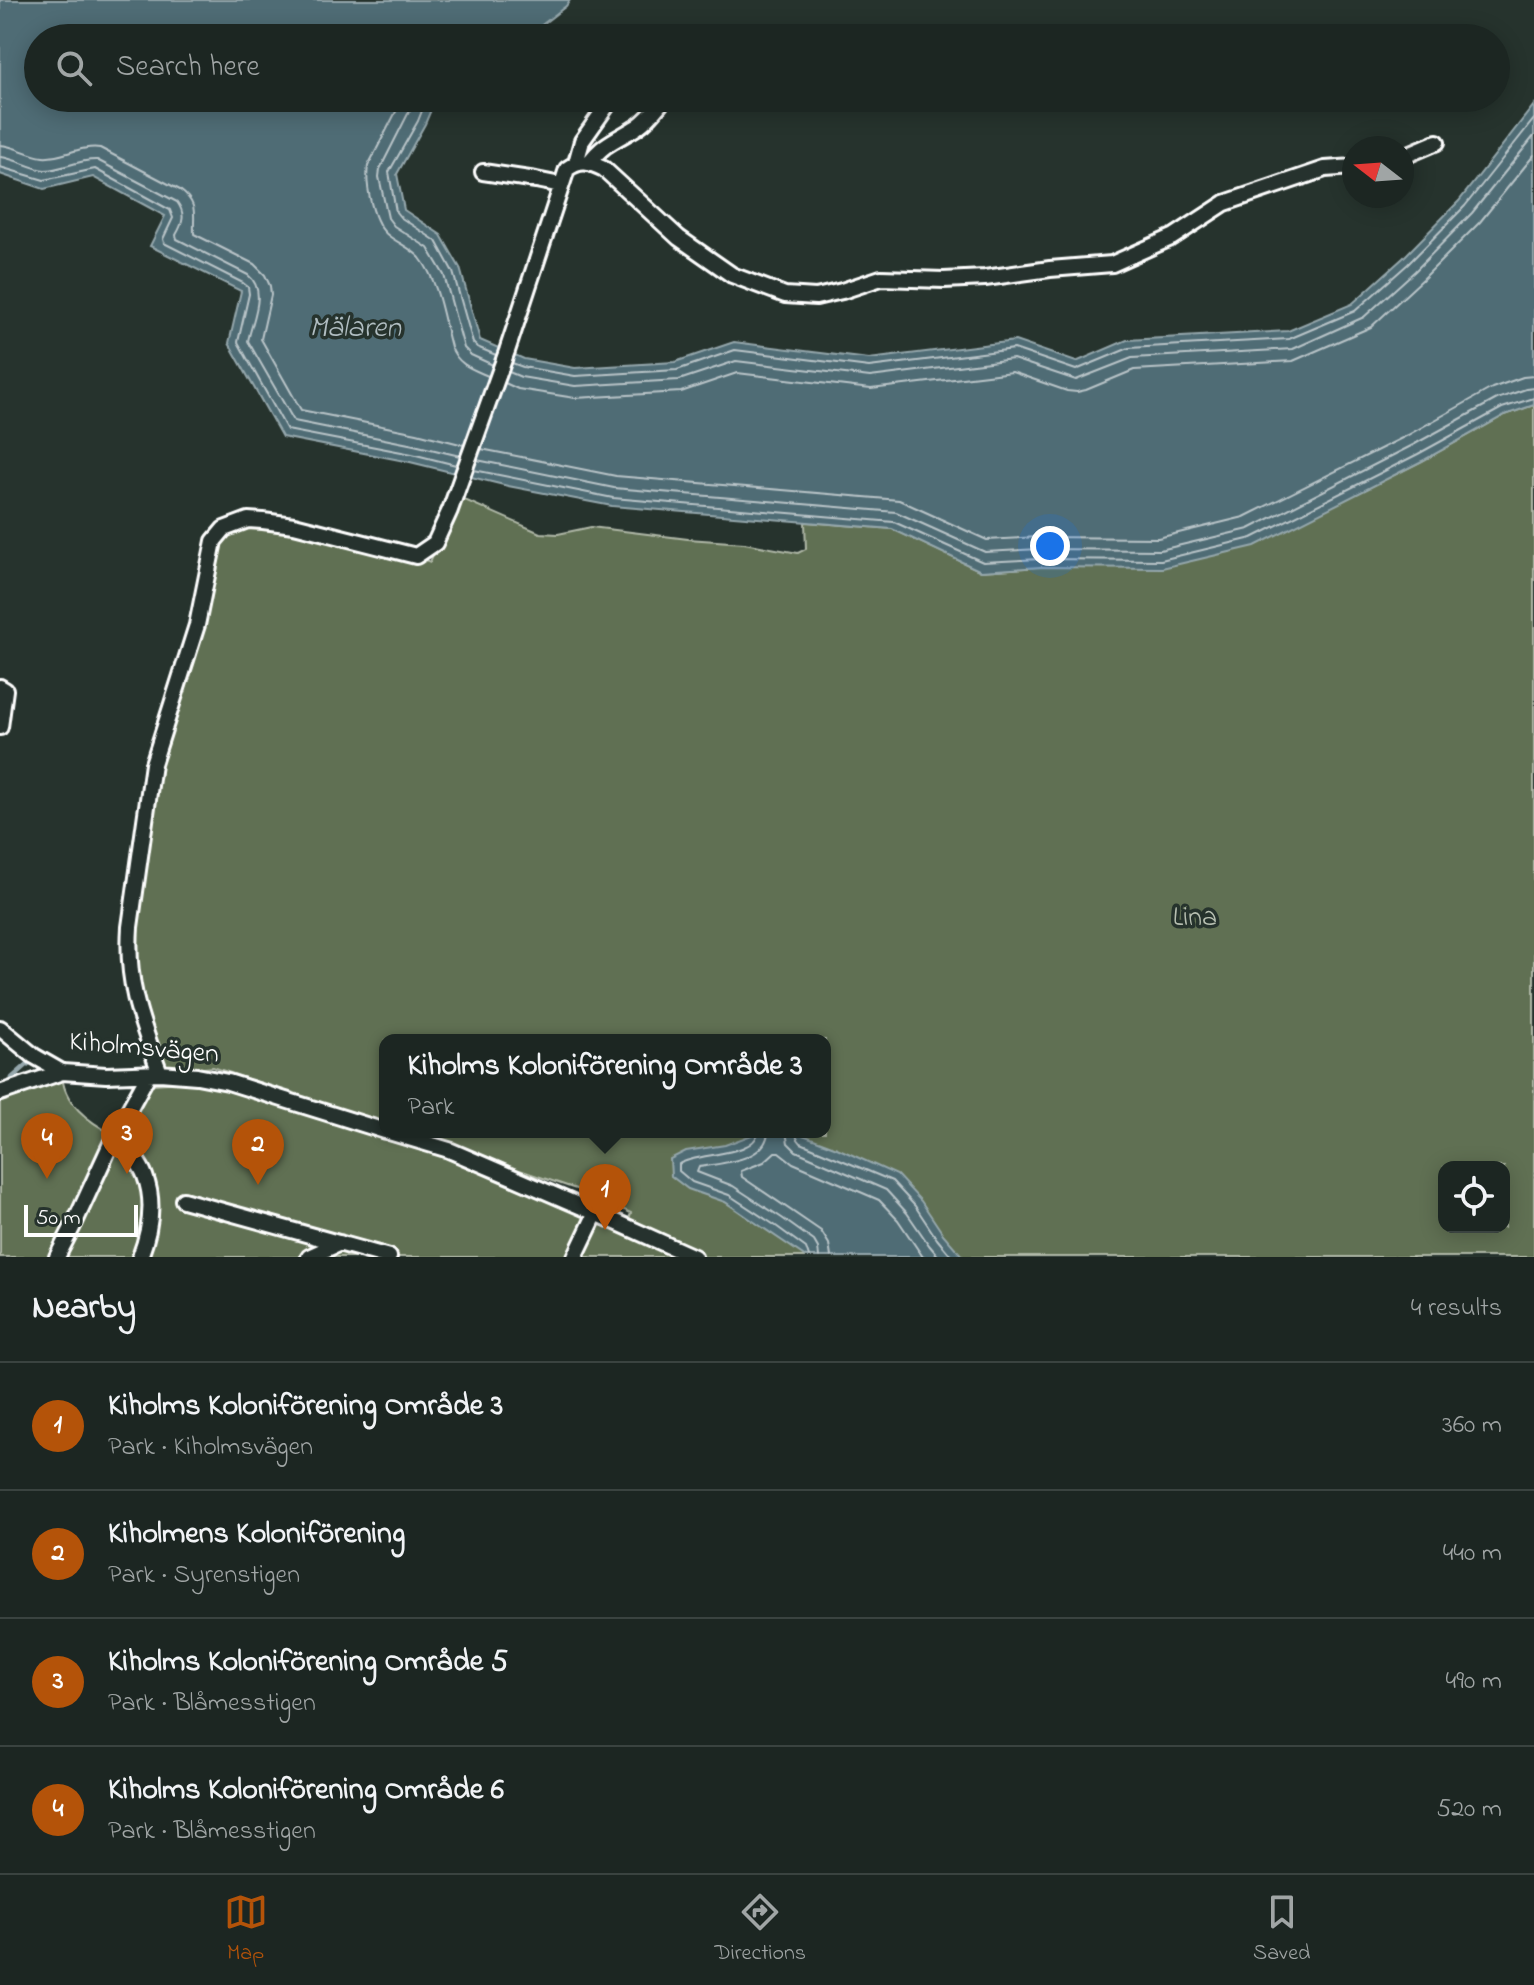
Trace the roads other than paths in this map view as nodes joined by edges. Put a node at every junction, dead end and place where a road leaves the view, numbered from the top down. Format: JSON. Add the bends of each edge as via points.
{"nodes":[{"id":1,"x":602,"y":112,"type":"edge"},
{"id":2,"x":654,"y":112,"type":"edge"},
{"id":3,"x":1437,"y":142,"type":"dead end"},
{"id":4,"x":1414,"y":152,"type":"edge"},
{"id":5,"x":582,"y":163,"type":"junction"},
{"id":6,"x":1342,"y":168,"type":"edge"},
{"id":7,"x":483,"y":172,"type":"dead end"},
{"id":8,"x":561,"y":185,"type":"junction"},
{"id":9,"x":0,"y":687,"type":"edge"},
{"id":10,"x":0,"y":727,"type":"edge"},
{"id":11,"x":0,"y":1028,"type":"edge"},
{"id":12,"x":62,"y":1072,"type":"junction"},
{"id":13,"x":154,"y":1074,"type":"junction"},
{"id":14,"x":0,"y":1093,"type":"edge"},
{"id":15,"x":379,"y":1129,"type":"edge"},
{"id":16,"x":115,"y":1135,"type":"junction"},
{"id":17,"x":410,"y":1138,"type":"edge"},
{"id":18,"x":183,"y":1200,"type":"dead end"},
{"id":19,"x":596,"y":1213,"type":"junction"},
{"id":20,"x":340,"y":1243,"type":"junction"},
{"id":21,"x":57,"y":1257,"type":"edge"},
{"id":22,"x":140,"y":1257,"type":"edge"},
{"id":23,"x":309,"y":1257,"type":"edge"},
{"id":24,"x":389,"y":1257,"type":"edge"},
{"id":25,"x":575,"y":1257,"type":"edge"},
{"id":26,"x":694,"y":1257,"type":"edge"}],
"edges":[{"from":1,"to":5,"type":"street","via":[[582,141]]},
{"from":2,"to":5,"type":"street"},
{"from":3,"to":4,"type":"street"},
{"from":5,"to":6,"type":"street","via":[[604,169],[679,238],[732,275],[785,295],[816,297],[881,278],[985,278],[1112,264],[1173,237],[1225,203]]},
{"from":5,"to":8,"type":"street","via":[[567,169]]},
{"from":7,"to":8,"type":"street"},
{"from":8,"to":13,"type":"street","via":[[507,351],[435,543],[416,556],[294,525],[248,520],[224,529],[214,541],[197,625],[153,764],[130,927],[130,977]]},
{"from":9,"to":10,"type":"street","via":[[5,690]]},
{"from":11,"to":12,"type":"street","name":"Kiholmsvägen"},
{"from":12,"to":13,"type":"street","name":"Kiholmsvägen"},
{"from":12,"to":14,"type":"street"},
{"from":13,"to":15,"type":"street","name":"Kiholmsvägen","via":[[228,1082]]},
{"from":13,"to":16,"type":"street"},
{"from":16,"to":21,"type":"street"},
{"from":16,"to":22,"type":"street","via":[[145,1173],[151,1197]]},
{"from":17,"to":19,"type":"street","name":"Kiholmsvägen"},
{"from":18,"to":20,"type":"street"},
{"from":19,"to":25,"type":"street"},
{"from":19,"to":26,"type":"street","name":"Kiholmsvägen"},
{"from":20,"to":23,"type":"street"},
{"from":20,"to":24,"type":"street"}]}
